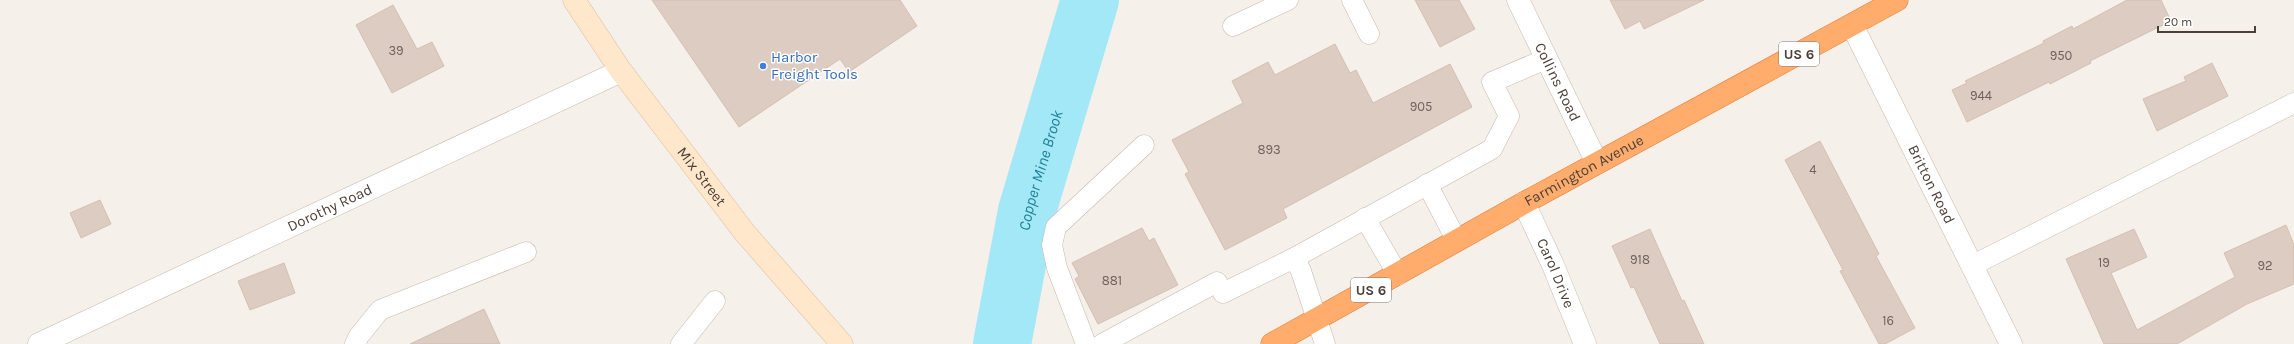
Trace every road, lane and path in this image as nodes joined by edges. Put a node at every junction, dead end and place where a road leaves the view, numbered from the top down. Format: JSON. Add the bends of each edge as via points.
{"nodes":[{"id":1,"x":574,"y":0,"type":"edge"},
{"id":2,"x":1288,"y":0,"type":"edge"},
{"id":3,"x":1352,"y":0,"type":"edge"},
{"id":4,"x":1518,"y":0,"type":"edge"},
{"id":5,"x":1897,"y":0,"type":"edge"},
{"id":6,"x":1852,"y":25,"type":"junction"},
{"id":7,"x":1233,"y":26,"type":"dead end"},
{"id":8,"x":1368,"y":34,"type":"dead end"},
{"id":9,"x":1546,"y":58,"type":"junction"},
{"id":10,"x":621,"y":72,"type":"junction"},
{"id":11,"x":2294,"y":103,"type":"edge"},
{"id":12,"x":1144,"y":145,"type":"dead end"},
{"id":13,"x":1597,"y":163,"type":"junction"},
{"id":14,"x":1427,"y":184,"type":"junction"},
{"id":15,"x":1524,"y":203,"type":"junction"},
{"id":16,"x":1365,"y":218,"type":"junction"},
{"id":17,"x":1457,"y":241,"type":"junction"},
{"id":18,"x":526,"y":252,"type":"dead end"},
{"id":19,"x":1294,"y":258,"type":"junction"},
{"id":20,"x":1973,"y":265,"type":"junction"},
{"id":21,"x":1398,"y":275,"type":"junction"},
{"id":22,"x":715,"y":301,"type":"dead end"},
{"id":23,"x":1316,"y":320,"type":"junction"},
{"id":24,"x":39,"y":344,"type":"edge"},
{"id":25,"x":355,"y":344,"type":"edge"},
{"id":26,"x":680,"y":344,"type":"edge"},
{"id":27,"x":842,"y":344,"type":"edge"},
{"id":28,"x":1086,"y":344,"type":"edge"},
{"id":29,"x":1102,"y":344,"type":"edge"},
{"id":30,"x":1272,"y":344,"type":"edge"},
{"id":31,"x":1325,"y":344,"type":"edge"},
{"id":32,"x":1586,"y":344,"type":"edge"},
{"id":33,"x":2011,"y":344,"type":"edge"}],
"edges":[{"from":1,"to":10,"type":"main road","name":"Mix Street"},
{"from":2,"to":7,"type":"lane"},
{"from":3,"to":8,"type":"lane"},
{"from":4,"to":9,"type":"street","name":"Collins Road"},
{"from":5,"to":6,"type":"highway","name":"Farmington Avenue","number":"US 6"},
{"from":6,"to":13,"type":"highway","name":"Farmington Avenue","number":"US 6"},
{"from":6,"to":20,"type":"street","name":"Britton Road"},
{"from":9,"to":13,"type":"street","name":"Collins Road"},
{"from":9,"to":14,"type":"lane","via":[[1492,82],[1509,116],[1492,149]]},
{"from":10,"to":24,"type":"street","name":"Dorothy Road"},
{"from":10,"to":27,"type":"main road","name":"Mix Street","via":[[745,233]]},
{"from":11,"to":20,"type":"lane"},
{"from":12,"to":28,"type":"lane","via":[[1056,227],[1052,245],[1057,268]]},
{"from":13,"to":15,"type":"highway","name":"Farmington Avenue","number":"US 6"},
{"from":14,"to":16,"type":"lane"},
{"from":14,"to":17,"type":"lane"},
{"from":15,"to":17,"type":"highway","name":"Farmington Avenue","number":"US 6"},
{"from":15,"to":32,"type":"street","name":"Carol Drive"},
{"from":16,"to":19,"type":"lane"},
{"from":16,"to":21,"type":"lane"},
{"from":17,"to":21,"type":"highway","name":"Farmington Avenue","number":"US 6"},
{"from":18,"to":25,"type":"lane","via":[[380,310]]},
{"from":19,"to":23,"type":"lane","via":[[1301,271]]},
{"from":19,"to":29,"type":"lane","via":[[1220,288]]},
{"from":20,"to":33,"type":"street","name":"Britton Road"},
{"from":21,"to":23,"type":"highway","name":"Farmington Avenue","number":"US 6"},
{"from":22,"to":26,"type":"lane"},
{"from":23,"to":30,"type":"highway","name":"Farmington Avenue","number":"US 6"},
{"from":23,"to":31,"type":"lane"}]}
